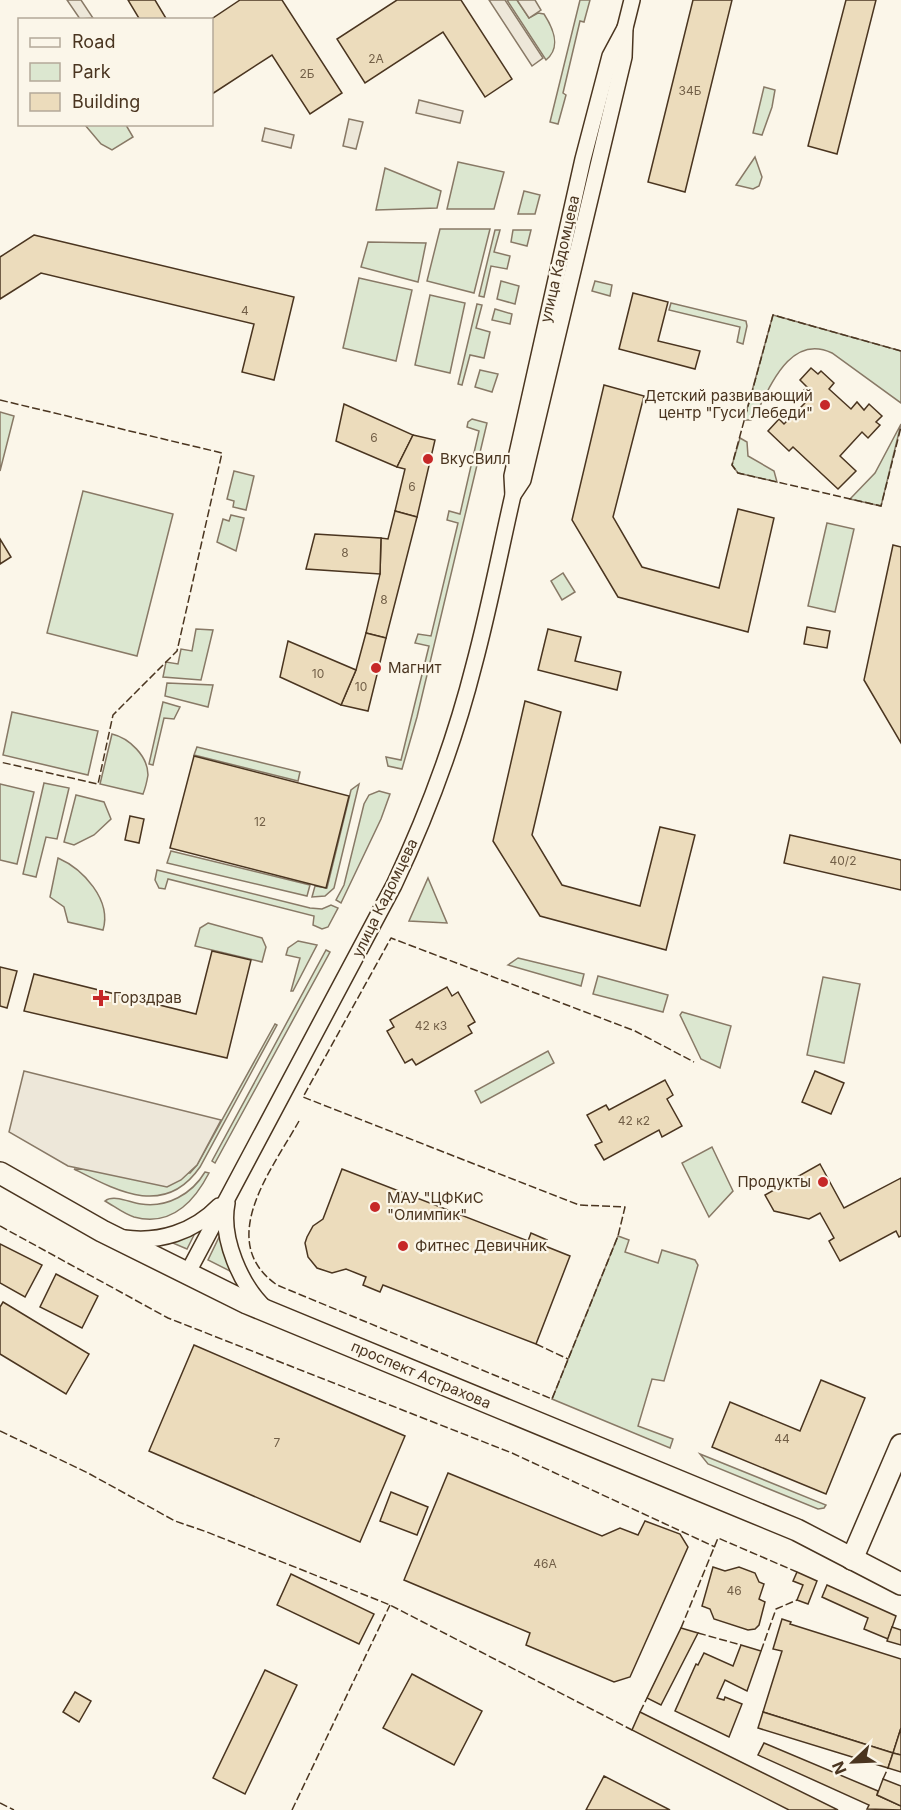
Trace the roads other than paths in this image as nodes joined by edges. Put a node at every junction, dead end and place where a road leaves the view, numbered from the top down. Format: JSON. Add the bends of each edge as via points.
{"nodes":[{"id":1,"x":632,"y":0,"type":"edge"},
{"id":2,"x":0,"y":1173,"type":"edge"},
{"id":3,"x":229,"y":1194,"type":"junction"},
{"id":4,"x":114,"y":1237,"type":"junction"},
{"id":5,"x":187,"y":1274,"type":"junction"},
{"id":6,"x":270,"y":1313,"type":"junction"},
{"id":7,"x":901,"y":1445,"type":"edge"},
{"id":8,"x":852,"y":1559,"type":"junction"},
{"id":9,"x":901,"y":1584,"type":"edge"}],
"edges":[{"from":1,"to":3,"type":"street","name":"улица Кадомцева","via":[[625,28],[610,56],[583,159],[474,666],[446,756],[410,853]]},
{"from":2,"to":4,"type":"street","name":"проспект Астрахова"},
{"from":3,"to":4,"type":"street","via":[[211,1214],[174,1234],[145,1240]]},
{"from":3,"to":5,"type":"street","name":"улица Кадомцева"},
{"from":3,"to":6,"type":"street","via":[[226,1221],[232,1252],[252,1293]]},
{"from":4,"to":5,"type":"street","name":"проспект Астрахова"},
{"from":5,"to":6,"type":"street","name":"проспект Астрахова"},
{"from":6,"to":8,"type":"street","name":"проспект Астрахова","via":[[736,1504]]},
{"from":7,"to":8,"type":"street"},
{"from":8,"to":9,"type":"street","name":"проспект Астрахова"}]}
